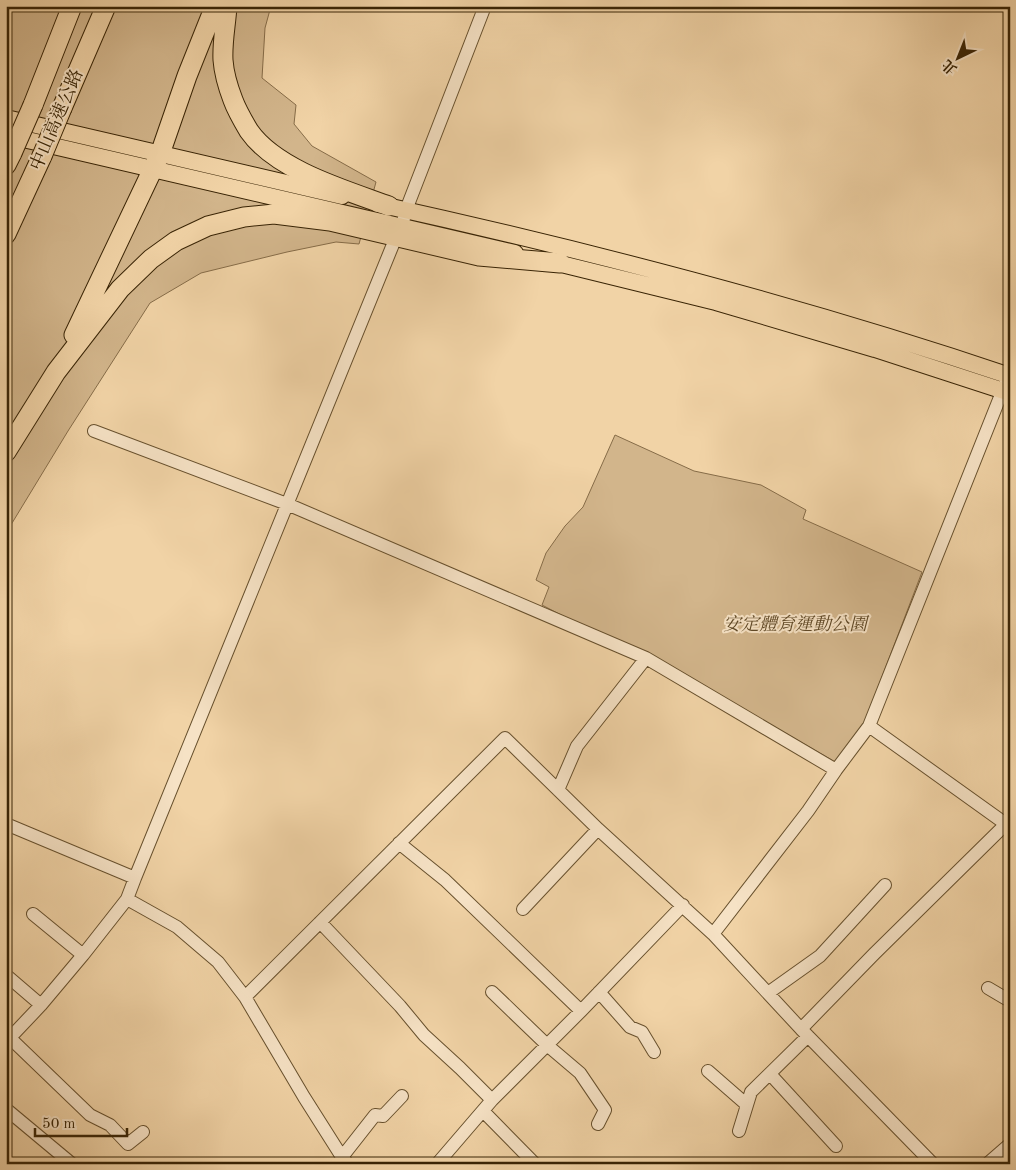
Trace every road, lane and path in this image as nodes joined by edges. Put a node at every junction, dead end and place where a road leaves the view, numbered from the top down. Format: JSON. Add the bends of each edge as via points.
{"nodes":[{"id":1,"x":72,"y":6,"type":"edge"},
{"id":2,"x":106,"y":6,"type":"edge"},
{"id":3,"x":215,"y":6,"type":"edge"},
{"id":4,"x":227,"y":6,"type":"edge"},
{"id":5,"x":485,"y":6,"type":"edge"},
{"id":6,"x":6,"y":118,"type":"edge"},
{"id":7,"x":6,"y":135,"type":"edge"},
{"id":8,"x":9,"y":159,"type":"edge"},
{"id":9,"x":157,"y":161,"type":"junction"},
{"id":10,"x":398,"y":208,"type":"junction"},
{"id":11,"x":399,"y":232,"type":"junction"},
{"id":12,"x":6,"y":234,"type":"edge"},
{"id":13,"x":560,"y":263,"type":"joint"},
{"id":14,"x":56,"y":372,"type":"junction"},
{"id":15,"x":1008,"y":382,"type":"edge"},
{"id":16,"x":94,"y":431,"type":"dead end"},
{"id":17,"x":6,"y":452,"type":"edge"},
{"id":18,"x":287,"y":504,"type":"junction"},
{"id":19,"x":646,"y":658,"type":"junction"},
{"id":20,"x":869,"y":726,"type":"junction"},
{"id":21,"x":836,"y":770,"type":"junction"},
{"id":22,"x":558,"y":790,"type":"junction"},
{"id":23,"x":6,"y":824,"type":"edge"},
{"id":24,"x":1008,"y":825,"type":"edge"},
{"id":25,"x":598,"y":829,"type":"junction"},
{"id":26,"x":399,"y":844,"type":"junction"},
{"id":27,"x":134,"y":878,"type":"junction"},
{"id":28,"x":885,"y":885,"type":"dead end"},
{"id":29,"x":127,"y":900,"type":"junction"},
{"id":30,"x":683,"y":905,"type":"junction"},
{"id":31,"x":524,"y":909,"type":"dead end"},
{"id":32,"x":33,"y":914,"type":"dead end"},
{"id":33,"x":320,"y":922,"type":"junction"},
{"id":34,"x":713,"y":934,"type":"junction"},
{"id":35,"x":83,"y":955,"type":"junction"},
{"id":36,"x":6,"y":975,"type":"edge"},
{"id":37,"x":988,"y":988,"type":"dead end"},
{"id":38,"x":492,"y":992,"type":"dead end"},
{"id":39,"x":599,"y":992,"type":"junction"},
{"id":40,"x":768,"y":993,"type":"junction"},
{"id":41,"x":245,"y":997,"type":"junction"},
{"id":42,"x":1010,"y":1001,"type":"edge"},
{"id":43,"x":41,"y":1006,"type":"junction"},
{"id":44,"x":581,"y":1011,"type":"junction"},
{"id":45,"x":805,"y":1032,"type":"junction"},
{"id":46,"x":8,"y":1040,"type":"edge"},
{"id":47,"x":547,"y":1045,"type":"junction"},
{"id":48,"x":654,"y":1052,"type":"dead end"},
{"id":49,"x":708,"y":1071,"type":"dead end"},
{"id":50,"x":770,"y":1074,"type":"junction"},
{"id":51,"x":402,"y":1096,"type":"dead end"},
{"id":52,"x":492,"y":1100,"type":"junction"},
{"id":53,"x":747,"y":1105,"type":"junction"},
{"id":54,"x":6,"y":1109,"type":"edge"},
{"id":55,"x":483,"y":1111,"type":"junction"},
{"id":56,"x":598,"y":1124,"type":"dead end"},
{"id":57,"x":143,"y":1132,"type":"dead end"},
{"id":58,"x":740,"y":1132,"type":"dead end"},
{"id":59,"x":1010,"y":1144,"type":"edge"},
{"id":60,"x":836,"y":1146,"type":"dead end"},
{"id":61,"x":345,"y":1160,"type":"edge"},
{"id":62,"x":72,"y":1164,"type":"edge"},
{"id":63,"x":437,"y":1164,"type":"edge"},
{"id":64,"x":536,"y":1164,"type":"edge"},
{"id":65,"x":933,"y":1164,"type":"edge"},
{"id":66,"x":987,"y":1164,"type":"edge"}],
"edges":[{"from":1,"to":8,"type":"highway","name":"中山高速公路","bridge":true},
{"from":2,"to":12,"type":"highway","name":"中山高速公路","bridge":true},
{"from":3,"to":9,"type":"highway"},
{"from":4,"to":10,"type":"highway","via":[[223,58],[226,82],[250,132],[286,164],[340,188]]},
{"from":5,"to":10,"type":"street"},
{"from":6,"to":9,"type":"main road"},
{"from":7,"to":9,"type":"main road"},
{"from":9,"to":10,"type":"main road"},
{"from":9,"to":11,"type":"main road"},
{"from":9,"to":14,"type":"highway"},
{"from":10,"to":11,"type":"street"},
{"from":10,"to":15,"type":"main road","via":[[724,288],[892,337]]},
{"from":11,"to":13,"type":"highway","via":[[479,256]]},
{"from":11,"to":14,"type":"highway","via":[[274,214],[208,226],[176,240],[151,259],[120,289]]},
{"from":11,"to":18,"type":"street"},
{"from":13,"to":15,"type":"main road"},
{"from":14,"to":17,"type":"highway"},
{"from":15,"to":20,"type":"street"},
{"from":16,"to":18,"type":"street"},
{"from":18,"to":19,"type":"street"},
{"from":18,"to":27,"type":"street"},
{"from":19,"to":21,"type":"street"},
{"from":19,"to":22,"type":"street","via":[[577,746]]},
{"from":20,"to":21,"type":"street"},
{"from":20,"to":24,"type":"street"},
{"from":21,"to":34,"type":"street"},
{"from":22,"to":25,"type":"street"},
{"from":22,"to":26,"type":"street","via":[[505,738]]},
{"from":23,"to":27,"type":"street"},
{"from":24,"to":45,"type":"street","via":[[881,947]]},
{"from":25,"to":30,"type":"street"},
{"from":25,"to":31,"type":"street"},
{"from":26,"to":33,"type":"street"},
{"from":26,"to":44,"type":"street","via":[[445,880]]},
{"from":27,"to":29,"type":"street"},
{"from":28,"to":40,"type":"street","via":[[820,956]]},
{"from":29,"to":35,"type":"street"},
{"from":29,"to":41,"type":"street","via":[[177,927],[218,962]]},
{"from":30,"to":34,"type":"street"},
{"from":30,"to":39,"type":"street"},
{"from":32,"to":35,"type":"street"},
{"from":33,"to":41,"type":"street"},
{"from":33,"to":52,"type":"street","via":[[424,1035]]},
{"from":34,"to":40,"type":"street"},
{"from":35,"to":43,"type":"street"},
{"from":36,"to":43,"type":"street"},
{"from":37,"to":42,"type":"street"},
{"from":38,"to":47,"type":"street"},
{"from":39,"to":44,"type":"street"},
{"from":39,"to":48,"type":"street","via":[[630,1026],[642,1032]]},
{"from":40,"to":45,"type":"street"},
{"from":41,"to":61,"type":"street"},
{"from":43,"to":46,"type":"street"},
{"from":44,"to":47,"type":"street"},
{"from":45,"to":50,"type":"street"},
{"from":45,"to":65,"type":"street"},
{"from":46,"to":57,"type":"street","via":[[90,1115],[110,1124],[128,1144]]},
{"from":47,"to":52,"type":"street"},
{"from":47,"to":56,"type":"street","via":[[580,1073],[605,1110]]},
{"from":49,"to":53,"type":"street"},
{"from":50,"to":53,"type":"street","via":[[751,1092]]},
{"from":50,"to":60,"type":"street"},
{"from":51,"to":61,"type":"street","via":[[383,1116],[375,1115]]},
{"from":52,"to":55,"type":"street"},
{"from":53,"to":58,"type":"street"},
{"from":54,"to":62,"type":"street"},
{"from":55,"to":63,"type":"street"},
{"from":55,"to":64,"type":"street"},
{"from":59,"to":66,"type":"street"}]}
